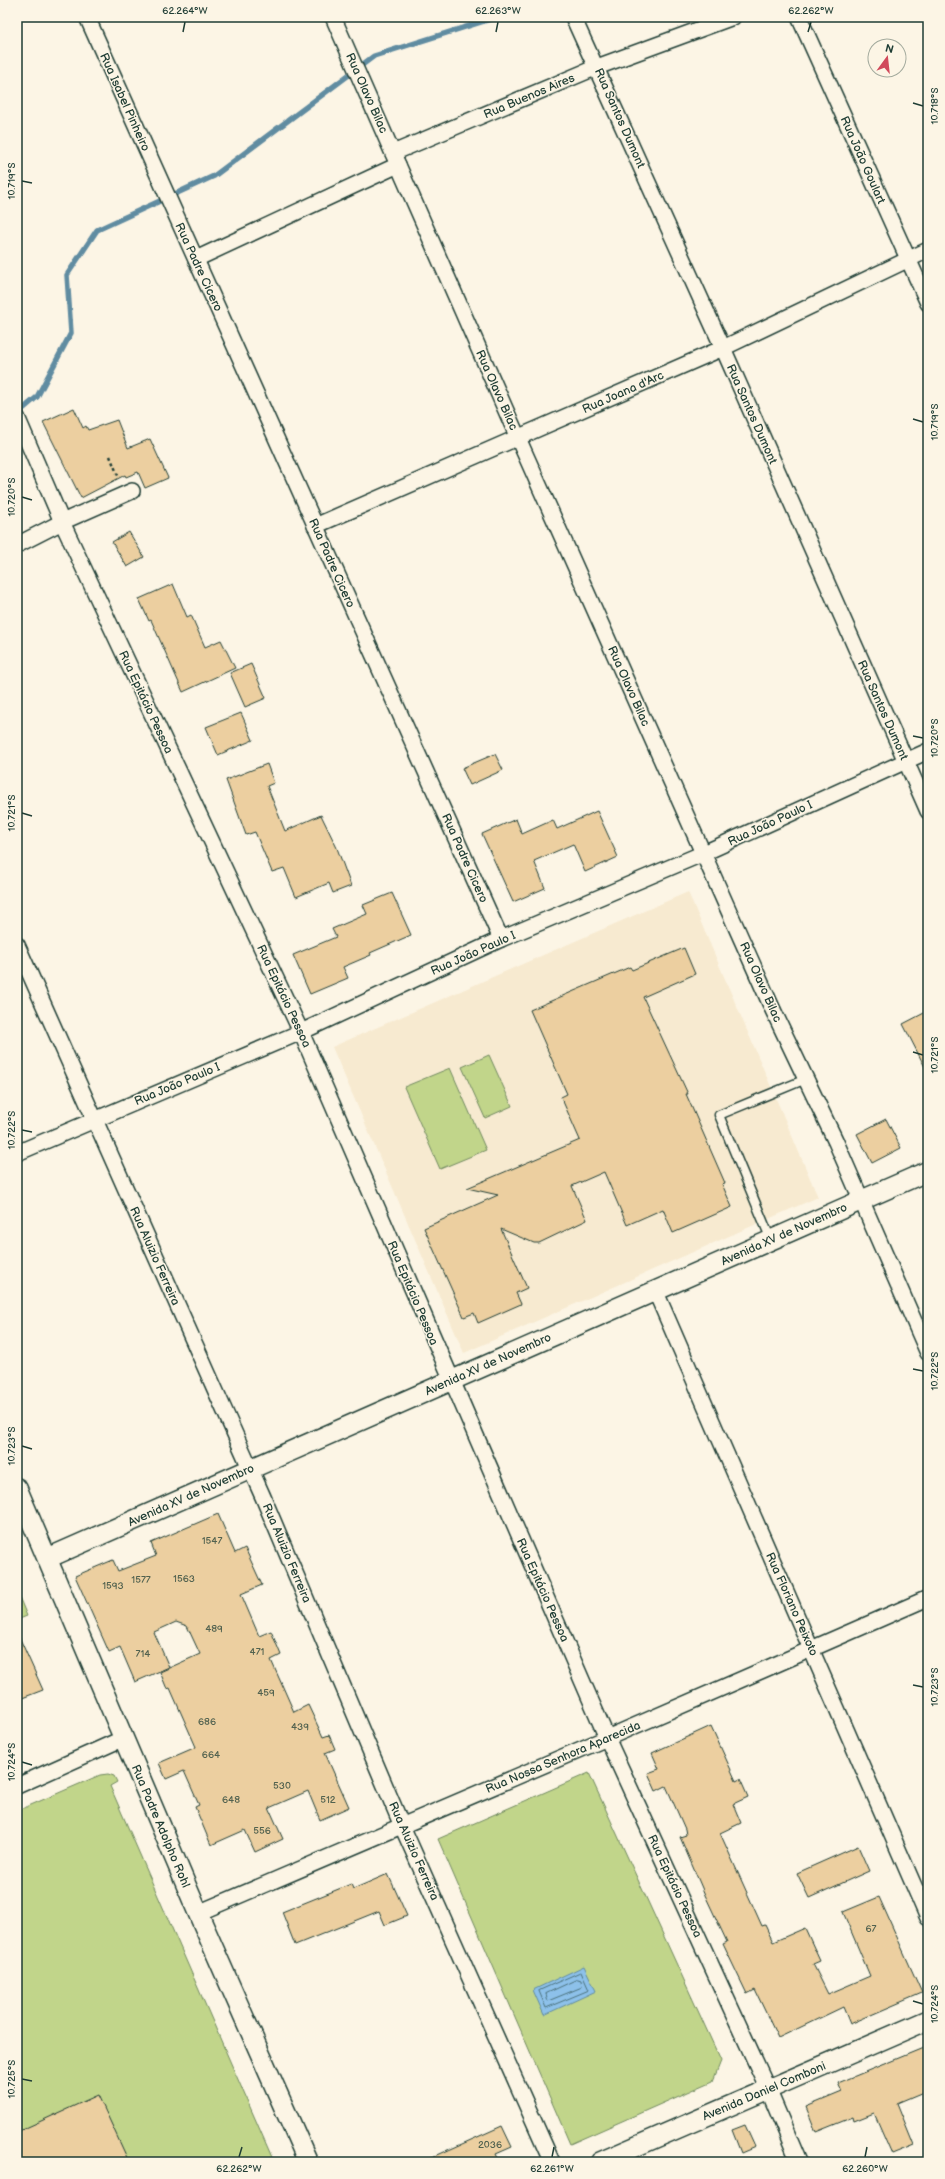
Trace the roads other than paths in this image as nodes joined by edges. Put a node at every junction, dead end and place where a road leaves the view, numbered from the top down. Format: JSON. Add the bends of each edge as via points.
{"nodes":[{"id":1,"x":87,"y":17,"type":"edge"},
{"id":2,"x":333,"y":17,"type":"edge"},
{"id":3,"x":573,"y":17,"type":"edge"},
{"id":4,"x":733,"y":17,"type":"edge"},
{"id":5,"x":799,"y":17,"type":"edge"},
{"id":6,"x":597,"y":67,"type":"junction"},
{"id":7,"x":396,"y":159,"type":"junction"},
{"id":8,"x":162,"y":186,"type":"joint"},
{"id":9,"x":928,"y":250,"type":"edge"},
{"id":10,"x":196,"y":259,"type":"junction"},
{"id":11,"x":908,"y":259,"type":"junction"},
{"id":12,"x":928,"y":303,"type":"edge"},
{"id":13,"x":723,"y":348,"type":"junction"},
{"id":14,"x":19,"y":422,"type":"edge"},
{"id":15,"x":518,"y":438,"type":"junction"},
{"id":16,"x":128,"y":492,"type":"road end"},
{"id":17,"x":62,"y":522,"type":"junction"},
{"id":18,"x":315,"y":526,"type":"junction"},
{"id":19,"x":17,"y":545,"type":"edge"},
{"id":20,"x":928,"y":751,"type":"edge"},
{"id":21,"x":905,"y":761,"type":"junction"},
{"id":22,"x":928,"y":811,"type":"edge"},
{"id":23,"x":704,"y":853,"type":"junction"},
{"id":24,"x":501,"y":939,"type":"junction"},
{"id":25,"x":17,"y":945,"type":"edge"},
{"id":26,"x":301,"y":1032,"type":"junction"},
{"id":27,"x":806,"y":1079,"type":"junction"},
{"id":28,"x":94,"y":1120,"type":"junction"},
{"id":29,"x":17,"y":1153,"type":"edge"},
{"id":30,"x":928,"y":1171,"type":"edge"},
{"id":31,"x":861,"y":1200,"type":"junction"},
{"id":32,"x":771,"y":1240,"type":"junction"},
{"id":33,"x":655,"y":1290,"type":"junction"},
{"id":34,"x":928,"y":1353,"type":"edge"},
{"id":35,"x":451,"y":1380,"type":"junction"},
{"id":36,"x":251,"y":1469,"type":"junction"},
{"id":37,"x":17,"y":1488,"type":"edge"},
{"id":38,"x":48,"y":1558,"type":"junction"},
{"id":39,"x":928,"y":1598,"type":"edge"},
{"id":40,"x":811,"y":1648,"type":"junction"},
{"id":41,"x":124,"y":1738,"type":"junction"},
{"id":42,"x":607,"y":1738,"type":"junction"},
{"id":43,"x":17,"y":1786,"type":"edge"},
{"id":44,"x":402,"y":1826,"type":"junction"},
{"id":45,"x":198,"y":1913,"type":"junction"},
{"id":46,"x":928,"y":1918,"type":"edge"},
{"id":47,"x":928,"y":2020,"type":"edge"},
{"id":48,"x":768,"y":2089,"type":"junction"},
{"id":49,"x":308,"y":2162,"type":"edge"},
{"id":50,"x":552,"y":2162,"type":"edge"},
{"id":51,"x":600,"y":2162,"type":"edge"},
{"id":52,"x":799,"y":2162,"type":"edge"}],
"edges":[{"from":1,"to":8,"type":"street","name":"Rua Isabel Pinheiro"},
{"from":2,"to":7,"type":"street","name":"Rua Olavo Bilac"},
{"from":3,"to":6,"type":"street","name":"Rua Santos Dumont"},
{"from":4,"to":6,"type":"street","name":"Rua Buenos Aires"},
{"from":5,"to":11,"type":"street","name":"Rua João Goulart"},
{"from":6,"to":7,"type":"street","name":"Rua Buenos Aires"},
{"from":6,"to":13,"type":"street","name":"Rua Santos Dumont"},
{"from":7,"to":10,"type":"street","name":"Rua Buenos Aires"},
{"from":7,"to":15,"type":"street","name":"Rua Olavo Bilac"},
{"from":8,"to":10,"type":"street","name":"Rua Padre Cicero"},
{"from":9,"to":11,"type":"street","name":"Rua Joana d'Arc"},
{"from":10,"to":18,"type":"street","name":"Rua Padre Cicero"},
{"from":11,"to":12,"type":"street","name":"Rua João Goulart"},
{"from":11,"to":13,"type":"street","name":"Rua Joana d'Arc"},
{"from":13,"to":15,"type":"street","name":"Rua Joana d'Arc"},
{"from":13,"to":21,"type":"street","name":"Rua Santos Dumont"},
{"from":14,"to":17,"type":"street","name":"Rua Epitácio Pessoa"},
{"from":15,"to":18,"type":"street","name":"Rua Joana d'Arc"},
{"from":15,"to":23,"type":"street","name":"Rua Olavo Bilac"},
{"from":16,"to":17,"type":"street"},
{"from":17,"to":19,"type":"street"},
{"from":17,"to":26,"type":"street","name":"Rua Epitácio Pessoa"},
{"from":18,"to":24,"type":"street","name":"Rua Padre Cicero"},
{"from":20,"to":21,"type":"street","name":"Rua João Paulo I"},
{"from":21,"to":22,"type":"street","name":"Rua Santos Dumont"},
{"from":21,"to":23,"type":"street","name":"Rua João Paulo I"},
{"from":23,"to":24,"type":"street","name":"Rua João Paulo I"},
{"from":23,"to":27,"type":"street","name":"Rua Olavo Bilac"},
{"from":24,"to":26,"type":"street","name":"Rua João Paulo I"},
{"from":25,"to":28,"type":"street","name":"Rua Aluizio Ferreira"},
{"from":26,"to":28,"type":"street","name":"Rua João Paulo I"},
{"from":26,"to":35,"type":"street","name":"Rua Epitácio Pessoa"},
{"from":27,"to":31,"type":"street","name":"Rua Olavo Bilac"},
{"from":27,"to":32,"type":"lane","via":[[719,1115]]},
{"from":28,"to":29,"type":"street","name":"Rua João Paulo I"},
{"from":28,"to":36,"type":"street","name":"Rua Aluizio Ferreira"},
{"from":30,"to":31,"type":"street","name":"Avenida XV de Novembro"},
{"from":31,"to":32,"type":"street","name":"Avenida XV de Novembro"},
{"from":31,"to":34,"type":"street","name":"Rua Olavo Bilac"},
{"from":32,"to":33,"type":"street","name":"Avenida XV de Novembro"},
{"from":33,"to":35,"type":"street","name":"Avenida XV de Novembro"},
{"from":33,"to":40,"type":"street","name":"Rua Floriano Peixoto"},
{"from":35,"to":36,"type":"street","name":"Avenida XV de Novembro"},
{"from":35,"to":42,"type":"street","name":"Rua Epitácio Pessoa"},
{"from":36,"to":38,"type":"street","name":"Avenida XV de Novembro"},
{"from":36,"to":44,"type":"street","name":"Rua Aluizio Ferreira"},
{"from":37,"to":38,"type":"street","name":"Rua Padre Adolpho Rohl"},
{"from":38,"to":41,"type":"street","name":"Rua Padre Adolpho Rohl"},
{"from":39,"to":40,"type":"street","name":"Rua Nossa Senhora Aparecida"},
{"from":40,"to":42,"type":"street","name":"Rua Nossa Senhora Aparecida"},
{"from":40,"to":46,"type":"street","name":"Rua Floriano Peixoto"},
{"from":41,"to":43,"type":"street"},
{"from":41,"to":45,"type":"street","name":"Rua Padre Adolpho Rohl"},
{"from":42,"to":44,"type":"street","name":"Rua Nossa Senhora Aparecida"},
{"from":42,"to":48,"type":"street","name":"Rua Epitácio Pessoa"},
{"from":44,"to":45,"type":"street","name":"Rua Nossa Senhora Aparecida"},
{"from":44,"to":50,"type":"street","name":"Rua Aluizio Ferreira"},
{"from":45,"to":49,"type":"street","name":"Rua Padre Adolpho Rohl"},
{"from":47,"to":48,"type":"street","name":"Avenida Daniel Comboni"},
{"from":48,"to":51,"type":"street","name":"Avenida Daniel Comboni"},
{"from":48,"to":52,"type":"street","name":"Rua Epitácio Pessoa"}]}
